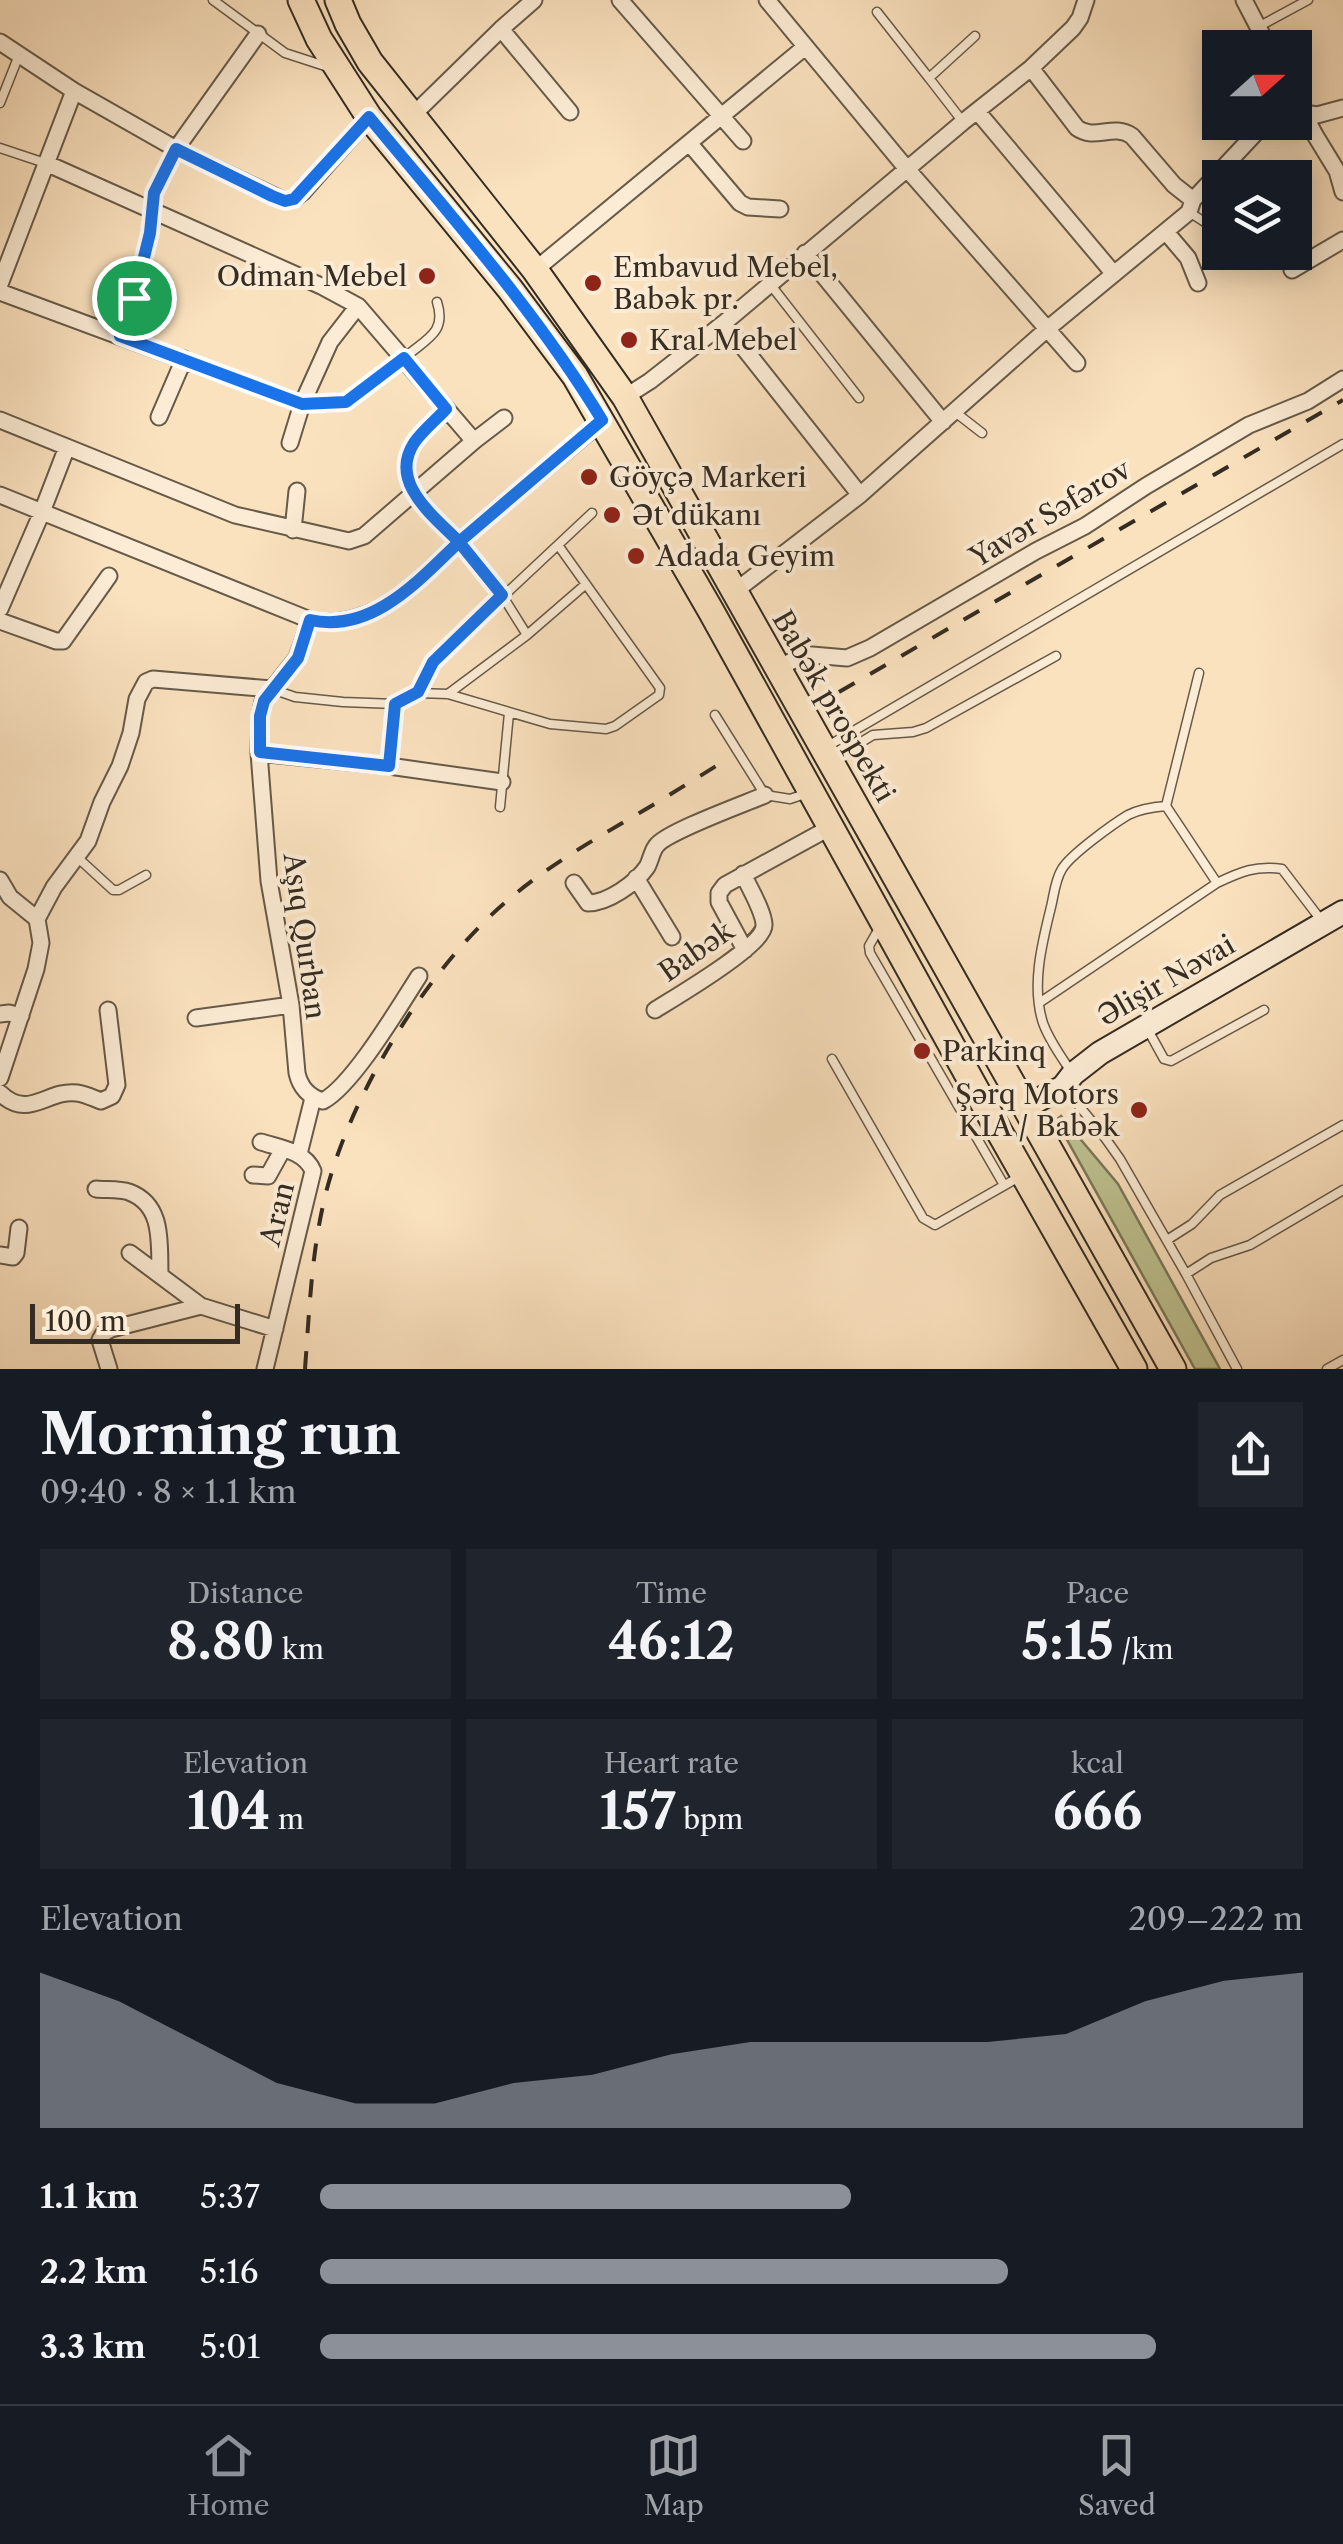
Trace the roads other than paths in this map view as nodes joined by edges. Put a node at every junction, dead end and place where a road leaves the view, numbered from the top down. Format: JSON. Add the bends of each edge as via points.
{"nodes":[{"id":1,"x":213,"y":0,"type":"edge"},
{"id":2,"x":301,"y":0,"type":"edge"},
{"id":3,"x":338,"y":0,"type":"edge"},
{"id":4,"x":620,"y":0,"type":"edge"},
{"id":5,"x":768,"y":0,"type":"edge"},
{"id":6,"x":1086,"y":0,"type":"edge"},
{"id":7,"x":1244,"y":0,"type":"edge"},
{"id":8,"x":1308,"y":0,"type":"edge"},
{"id":9,"x":527,"y":2,"type":"edge"},
{"id":10,"x":877,"y":12,"type":"dead end"},
{"id":11,"x":1258,"y":27,"type":"junction"},
{"id":12,"x":501,"y":29,"type":"junction"},
{"id":13,"x":1260,"y":30,"type":"edge"},
{"id":14,"x":258,"y":34,"type":"junction"},
{"id":15,"x":975,"y":36,"type":"dead end"},
{"id":16,"x":0,"y":42,"type":"edge"},
{"id":17,"x":806,"y":48,"type":"junction"},
{"id":18,"x":19,"y":56,"type":"junction"},
{"id":19,"x":1032,"y":68,"type":"junction"},
{"id":20,"x":337,"y":70,"type":"junction"},
{"id":21,"x":930,"y":78,"type":"junction"},
{"id":22,"x":74,"y":91,"type":"junction"},
{"id":23,"x":0,"y":103,"type":"edge"},
{"id":24,"x":1343,"y":108,"type":"edge"},
{"id":25,"x":977,"y":111,"type":"junction"},
{"id":26,"x":570,"y":112,"type":"dead end"},
{"id":27,"x":1312,"y":114,"type":"edge"},
{"id":28,"x":412,"y":116,"type":"junction"},
{"id":29,"x":722,"y":116,"type":"junction"},
{"id":30,"x":369,"y":117,"type":"junction"},
{"id":31,"x":963,"y":122,"type":"junction"},
{"id":32,"x":1312,"y":132,"type":"edge"},
{"id":33,"x":1250,"y":140,"type":"edge"},
{"id":34,"x":743,"y":141,"type":"dead end"},
{"id":35,"x":690,"y":144,"type":"junction"},
{"id":36,"x":0,"y":148,"type":"edge"},
{"id":37,"x":176,"y":149,"type":"junction"},
{"id":38,"x":48,"y":164,"type":"junction"},
{"id":39,"x":908,"y":169,"type":"junction"},
{"id":40,"x":1343,"y":192,"type":"edge"},
{"id":41,"x":1191,"y":205,"type":"junction"},
{"id":42,"x":780,"y":209,"type":"dead end"},
{"id":43,"x":152,"y":210,"type":"junction"},
{"id":44,"x":1202,"y":215,"type":"edge"},
{"id":45,"x":1166,"y":232,"type":"junction"},
{"id":46,"x":1343,"y":240,"type":"edge"},
{"id":47,"x":805,"y":253,"type":"junction"},
{"id":48,"x":1312,"y":258,"type":"edge"},
{"id":49,"x":535,"y":270,"type":"junction"},
{"id":50,"x":1114,"y":274,"type":"junction"},
{"id":51,"x":770,"y":284,"type":"junction"},
{"id":52,"x":1198,"y":284,"type":"dead end"},
{"id":53,"x":0,"y":288,"type":"edge"},
{"id":54,"x":438,"y":302,"type":"dead end"},
{"id":55,"x":358,"y":306,"type":"junction"},
{"id":56,"x":724,"y":323,"type":"junction"},
{"id":57,"x":1046,"y":330,"type":"junction"},
{"id":58,"x":120,"y":336,"type":"junction"},
{"id":59,"x":404,"y":358,"type":"junction"},
{"id":60,"x":184,"y":359,"type":"junction"},
{"id":61,"x":1077,"y":363,"type":"dead end"},
{"id":62,"x":1343,"y":379,"type":"edge"},
{"id":63,"x":625,"y":397,"type":"junction"},
{"id":64,"x":859,"y":398,"type":"dead end"},
{"id":65,"x":302,"y":404,"type":"junction"},
{"id":66,"x":446,"y":409,"type":"junction"},
{"id":67,"x":159,"y":417,"type":"dead end"},
{"id":68,"x":949,"y":417,"type":"junction"},
{"id":69,"x":504,"y":418,"type":"dead end"},
{"id":70,"x":0,"y":420,"type":"edge"},
{"id":71,"x":602,"y":420,"type":"junction"},
{"id":72,"x":982,"y":433,"type":"dead end"},
{"id":73,"x":474,"y":441,"type":"junction"},
{"id":74,"x":290,"y":444,"type":"dead end"},
{"id":75,"x":1343,"y":444,"type":"edge"},
{"id":76,"x":67,"y":447,"type":"junction"},
{"id":77,"x":297,"y":491,"type":"dead end"},
{"id":78,"x":413,"y":494,"type":"junction"},
{"id":79,"x":860,"y":494,"type":"junction"},
{"id":80,"x":0,"y":495,"type":"edge"},
{"id":81,"x":42,"y":512,"type":"junction"},
{"id":82,"x":592,"y":513,"type":"dead end"},
{"id":83,"x":293,"y":530,"type":"junction"},
{"id":84,"x":459,"y":542,"type":"junction"},
{"id":85,"x":558,"y":544,"type":"junction"},
{"id":86,"x":0,"y":564,"type":"edge"},
{"id":87,"x":17,"y":570,"type":"junction"},
{"id":88,"x":109,"y":576,"type":"dead end"},
{"id":89,"x":586,"y":584,"type":"junction"},
{"id":90,"x":734,"y":592,"type":"junction"},
{"id":91,"x":502,"y":595,"type":"junction"},
{"id":92,"x":0,"y":609,"type":"edge"},
{"id":93,"x":0,"y":620,"type":"edge"},
{"id":94,"x":310,"y":620,"type":"junction"},
{"id":95,"x":527,"y":635,"type":"junction"},
{"id":96,"x":1056,"y":656,"type":"dead end"},
{"id":97,"x":778,"y":668,"type":"junction"},
{"id":98,"x":1199,"y":673,"type":"dead end"},
{"id":99,"x":272,"y":690,"type":"junction"},
{"id":100,"x":418,"y":692,"type":"junction"},
{"id":101,"x":448,"y":694,"type":"junction"},
{"id":102,"x":395,"y":704,"type":"junction"},
{"id":103,"x":508,"y":713,"type":"junction"},
{"id":104,"x":715,"y":714,"type":"dead end"},
{"id":105,"x":260,"y":752,"type":"junction"},
{"id":106,"x":828,"y":754,"type":"junction"},
{"id":107,"x":389,"y":766,"type":"junction"},
{"id":108,"x":502,"y":782,"type":"junction"},
{"id":109,"x":812,"y":792,"type":"junction"},
{"id":110,"x":765,"y":795,"type":"junction"},
{"id":111,"x":1166,"y":806,"type":"junction"},
{"id":112,"x":500,"y":807,"type":"dead end"},
{"id":113,"x":831,"y":827,"type":"junction"},
{"id":114,"x":77,"y":857,"type":"junction"},
{"id":115,"x":744,"y":874,"type":"junction"},
{"id":116,"x":146,"y":875,"type":"dead end"},
{"id":117,"x":636,"y":878,"type":"junction"},
{"id":118,"x":0,"y":880,"type":"edge"},
{"id":119,"x":574,"y":883,"type":"dead end"},
{"id":120,"x":1217,"y":883,"type":"junction"},
{"id":121,"x":5,"y":900,"type":"edge"},
{"id":122,"x":1333,"y":918,"type":"edge"},
{"id":123,"x":37,"y":919,"type":"junction"},
{"id":124,"x":672,"y":937,"type":"dead end"},
{"id":125,"x":745,"y":950,"type":"junction"},
{"id":126,"x":419,"y":976,"type":"dead end"},
{"id":127,"x":1038,"y":1003,"type":"junction"},
{"id":128,"x":291,"y":1005,"type":"junction"},
{"id":129,"x":108,"y":1010,"type":"dead end"},
{"id":130,"x":655,"y":1010,"type":"dead end"},
{"id":131,"x":1264,"y":1010,"type":"dead end"},
{"id":132,"x":0,"y":1014,"type":"edge"},
{"id":133,"x":20,"y":1016,"type":"junction"},
{"id":134,"x":196,"y":1018,"type":"dead end"},
{"id":135,"x":1146,"y":1026,"type":"junction"},
{"id":136,"x":832,"y":1058,"type":"dead end"},
{"id":137,"x":0,"y":1078,"type":"edge"},
{"id":138,"x":1068,"y":1080,"type":"junction"},
{"id":139,"x":0,"y":1093,"type":"edge"},
{"id":140,"x":313,"y":1098,"type":"junction"},
{"id":141,"x":1025,"y":1107,"type":"junction"},
{"id":142,"x":1343,"y":1124,"type":"edge"},
{"id":143,"x":261,"y":1142,"type":"dead end"},
{"id":144,"x":291,"y":1151,"type":"junction"},
{"id":145,"x":254,"y":1175,"type":"dead end"},
{"id":146,"x":1014,"y":1180,"type":"junction"},
{"id":147,"x":96,"y":1189,"type":"dead end"},
{"id":148,"x":1343,"y":1190,"type":"edge"},
{"id":149,"x":19,"y":1228,"type":"dead end"},
{"id":150,"x":1167,"y":1240,"type":"junction"},
{"id":151,"x":130,"y":1252,"type":"dead end"},
{"id":152,"x":0,"y":1255,"type":"edge"},
{"id":153,"x":160,"y":1273,"type":"junction"},
{"id":154,"x":1186,"y":1274,"type":"junction"},
{"id":155,"x":202,"y":1306,"type":"junction"},
{"id":156,"x":276,"y":1329,"type":"junction"},
{"id":157,"x":1343,"y":1360,"type":"edge"},
{"id":158,"x":110,"y":1369,"type":"edge"},
{"id":159,"x":266,"y":1369,"type":"edge"},
{"id":160,"x":1134,"y":1369,"type":"edge"},
{"id":161,"x":1173,"y":1369,"type":"edge"},
{"id":162,"x":1238,"y":1369,"type":"edge"},
{"id":163,"x":1327,"y":1369,"type":"edge"}],
"edges":[{"from":1,"to":14,"type":"lane"},
{"from":2,"to":20,"type":"main road"},
{"from":3,"to":28,"type":"main road","name":"Babək prospekti","via":[[370,62]]},
{"from":4,"to":29,"type":"street"},
{"from":5,"to":17,"type":"street"},
{"from":6,"to":19,"type":"street","via":[[1073,28]]},
{"from":7,"to":11,"type":"street"},
{"from":8,"to":11,"type":"lane"},
{"from":9,"to":12,"type":"street"},
{"from":10,"to":21,"type":"lane"},
{"from":11,"to":13,"type":"street"},
{"from":12,"to":26,"type":"street"},
{"from":12,"to":28,"type":"street"},
{"from":14,"to":20,"type":"lane","via":[[285,54]]},
{"from":14,"to":37,"type":"street"},
{"from":15,"to":21,"type":"lane"},
{"from":16,"to":18,"type":"street"},
{"from":17,"to":29,"type":"street"},
{"from":17,"to":39,"type":"street"},
{"from":18,"to":22,"type":"street"},
{"from":18,"to":23,"type":"lane"},
{"from":19,"to":25,"type":"street"},
{"from":19,"to":41,"type":"street","via":[[1077,128],[1132,136]]},
{"from":20,"to":30,"type":"main road"},
{"from":21,"to":31,"type":"lane"},
{"from":22,"to":37,"type":"street"},
{"from":22,"to":38,"type":"street"},
{"from":24,"to":27,"type":"street"},
{"from":25,"to":31,"type":"street"},
{"from":25,"to":50,"type":"street"},
{"from":28,"to":49,"type":"main road","name":"Babək prospekti"},
{"from":29,"to":34,"type":"street"},
{"from":29,"to":35,"type":"street"},
{"from":30,"to":37,"type":"street","via":[[285,201]]},
{"from":30,"to":71,"type":"main road","via":[[544,332]]},
{"from":31,"to":39,"type":"street"},
{"from":32,"to":40,"type":"street"},
{"from":33,"to":41,"type":"street"},
{"from":35,"to":42,"type":"street","via":[[740,203]]},
{"from":35,"to":49,"type":"street"},
{"from":36,"to":38,"type":"lane"},
{"from":37,"to":43,"type":"street"},
{"from":38,"to":43,"type":"street"},
{"from":38,"to":53,"type":"street"},
{"from":39,"to":47,"type":"street"},
{"from":39,"to":57,"type":"street"},
{"from":41,"to":44,"type":"lane"},
{"from":41,"to":45,"type":"street"},
{"from":43,"to":55,"type":"street"},
{"from":43,"to":58,"type":"street"},
{"from":45,"to":50,"type":"street"},
{"from":45,"to":52,"type":"street","via":[[1188,258]]},
{"from":46,"to":48,"type":"street"},
{"from":47,"to":51,"type":"street"},
{"from":47,"to":68,"type":"street"},
{"from":49,"to":63,"type":"main road","name":"Babək prospekti"},
{"from":50,"to":57,"type":"street"},
{"from":51,"to":56,"type":"street"},
{"from":51,"to":64,"type":"lane"},
{"from":53,"to":58,"type":"street"},
{"from":54,"to":59,"type":"lane","via":[[437,330]]},
{"from":55,"to":59,"type":"street"},
{"from":55,"to":65,"type":"street","via":[[330,342]]},
{"from":56,"to":63,"type":"street"},
{"from":56,"to":79,"type":"street"},
{"from":57,"to":61,"type":"street"},
{"from":57,"to":68,"type":"street"},
{"from":58,"to":60,"type":"street"},
{"from":59,"to":65,"type":"street","via":[[346,402]]},
{"from":59,"to":66,"type":"street"},
{"from":60,"to":65,"type":"street"},
{"from":60,"to":67,"type":"street"},
{"from":62,"to":97,"type":"street","name":"Yavər Səfərov","via":[[1250,425],[870,648],[847,658],[812,655]]},
{"from":63,"to":90,"type":"main road","name":"Babək prospekti"},
{"from":65,"to":74,"type":"street"},
{"from":66,"to":73,"type":"street"},
{"from":66,"to":78,"type":"street","via":[[412,444],[407,481]]},
{"from":68,"to":72,"type":"lane"},
{"from":68,"to":79,"type":"street"},
{"from":69,"to":73,"type":"street"},
{"from":70,"to":76,"type":"street"},
{"from":71,"to":84,"type":"street"},
{"from":71,"to":109,"type":"main road"},
{"from":73,"to":78,"type":"street"},
{"from":75,"to":106,"type":"lane"},
{"from":76,"to":81,"type":"street"},
{"from":76,"to":83,"type":"street","via":[[235,515]]},
{"from":77,"to":83,"type":"street"},
{"from":78,"to":83,"type":"street","via":[[356,540]]},
{"from":78,"to":84,"type":"street"},
{"from":79,"to":90,"type":"street"},
{"from":80,"to":81,"type":"street"},
{"from":81,"to":87,"type":"street"},
{"from":81,"to":94,"type":"street"},
{"from":82,"to":85,"type":"lane"},
{"from":84,"to":91,"type":"lane"},
{"from":84,"to":94,"type":"street","via":[[382,607],[339,622]]},
{"from":85,"to":89,"type":"lane"},
{"from":85,"to":91,"type":"lane"},
{"from":86,"to":87,"type":"street"},
{"from":87,"to":92,"type":"street"},
{"from":88,"to":93,"type":"street","via":[[64,641]]},
{"from":89,"to":95,"type":"lane"},
{"from":89,"to":103,"type":"lane","via":[[659,694],[606,729]]},
{"from":90,"to":97,"type":"main road","name":"Babək prospekti"},
{"from":91,"to":95,"type":"lane"},
{"from":91,"to":100,"type":"lane","via":[[433,662]]},
{"from":94,"to":99,"type":"street","name":"Aşıq Qurban","via":[[298,658]]},
{"from":95,"to":101,"type":"lane"},
{"from":96,"to":106,"type":"lane","via":[[926,728],[874,736]]},
{"from":97,"to":106,"type":"main road","name":"Babək prospekti"},
{"from":98,"to":111,"type":"lane"},
{"from":99,"to":102,"type":"lane"},
{"from":99,"to":105,"type":"street","name":"Aşıq Qurban","via":[[260,716]]},
{"from":99,"to":114,"type":"street","via":[[146,682],[120,766]]},
{"from":100,"to":101,"type":"lane"},
{"from":100,"to":102,"type":"lane"},
{"from":101,"to":103,"type":"lane"},
{"from":102,"to":107,"type":"lane"},
{"from":103,"to":108,"type":"lane"},
{"from":104,"to":110,"type":"lane"},
{"from":105,"to":107,"type":"street"},
{"from":105,"to":128,"type":"street","name":"Aşıq Qurban","via":[[269,882]]},
{"from":106,"to":141,"type":"main road","name":"Babək prospekti"},
{"from":107,"to":108,"type":"street"},
{"from":108,"to":112,"type":"lane"},
{"from":109,"to":110,"type":"lane","via":[[790,799]]},
{"from":109,"to":113,"type":"main road"},
{"from":110,"to":117,"type":"street","via":[[655,846]]},
{"from":111,"to":120,"type":"lane"},
{"from":111,"to":127,"type":"lane","via":[[1128,816],[1062,869],[1039,964]]},
{"from":113,"to":115,"type":"street"},
{"from":113,"to":146,"type":"main road"},
{"from":114,"to":116,"type":"lane","via":[[113,890]]},
{"from":114,"to":123,"type":"street"},
{"from":115,"to":125,"type":"street","name":"Babək","via":[[764,923]]},
{"from":115,"to":125,"type":"street","via":[[725,886],[718,902]]},
{"from":117,"to":119,"type":"street","via":[[596,903],[588,903]]},
{"from":117,"to":124,"type":"street","name":"Babək"},
{"from":118,"to":121,"type":"street"},
{"from":120,"to":122,"type":"lane","via":[[1261,866],[1282,869]]},
{"from":120,"to":127,"type":"lane"},
{"from":121,"to":123,"type":"street"},
{"from":122,"to":135,"type":"street","name":"Əlişir Nəvai"},
{"from":123,"to":133,"type":"street","via":[[41,943]]},
{"from":125,"to":130,"type":"street","name":"Babək"},
{"from":126,"to":140,"type":"street","via":[[334,1095]]},
{"from":127,"to":138,"type":"lane"},
{"from":128,"to":134,"type":"street"},
{"from":128,"to":140,"type":"street","name":"Aşıq Qurban","via":[[299,1083]]},
{"from":129,"to":139,"type":"street","via":[[118,1085],[112,1096],[100,1101],[77,1093],[16,1105]]},
{"from":131,"to":135,"type":"lane","via":[[1171,1061]]},
{"from":132,"to":133,"type":"street"},
{"from":133,"to":137,"type":"street"},
{"from":135,"to":138,"type":"street","name":"Əlişir Nəvai"},
{"from":136,"to":146,"type":"lane","via":[[929,1224]]},
{"from":138,"to":141,"type":"street","name":"Əlişir Nəvai"},
{"from":138,"to":150,"type":"lane"},
{"from":140,"to":144,"type":"street"},
{"from":141,"to":161,"type":"main road","name":"Babək prospekti"},
{"from":142,"to":150,"type":"lane","via":[[1220,1195]]},
{"from":143,"to":144,"type":"street","name":"Aran"},
{"from":144,"to":145,"type":"street","via":[[268,1176]]},
{"from":144,"to":156,"type":"street","name":"Aran","via":[[313,1171]]},
{"from":146,"to":160,"type":"main road"},
{"from":147,"to":153,"type":"street","via":[[128,1191],[155,1214]]},
{"from":148,"to":154,"type":"lane"},
{"from":149,"to":152,"type":"street","via":[[16,1253]]},
{"from":150,"to":154,"type":"lane"},
{"from":151,"to":153,"type":"street"},
{"from":153,"to":155,"type":"street"},
{"from":154,"to":162,"type":"lane"},
{"from":155,"to":156,"type":"street"},
{"from":155,"to":158,"type":"street","via":[[104,1333],[100,1340]]},
{"from":156,"to":159,"type":"street","name":"Aran"},
{"from":157,"to":163,"type":"lane"}]}
